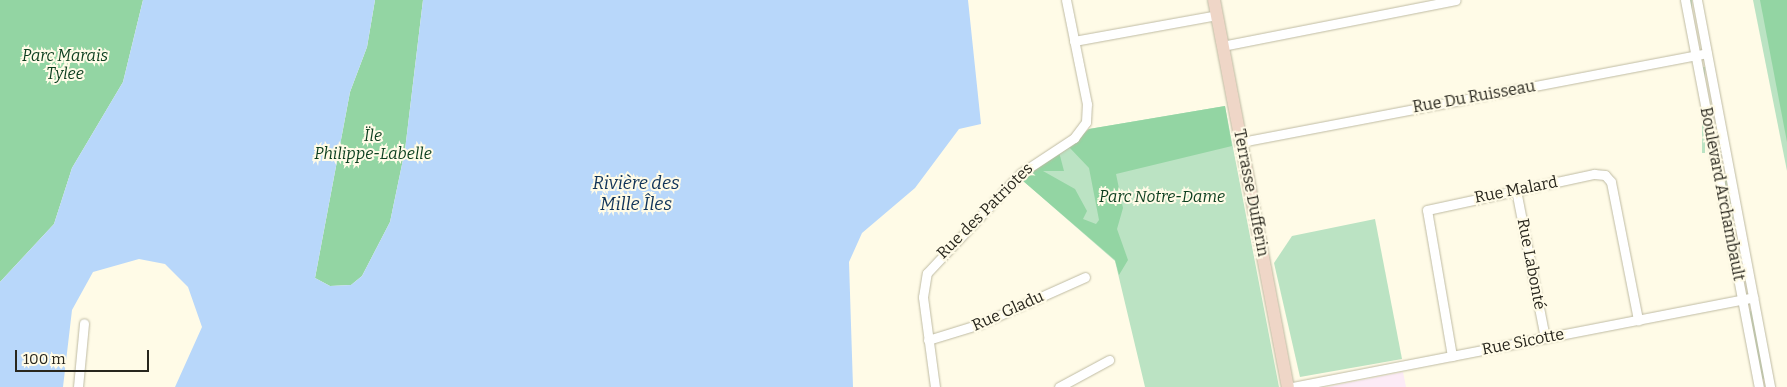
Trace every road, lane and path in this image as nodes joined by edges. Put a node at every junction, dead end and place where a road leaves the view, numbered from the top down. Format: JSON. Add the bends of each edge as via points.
{"nodes":[{"id":1,"x":1066,"y":0,"type":"edge"},
{"id":2,"x":1214,"y":0,"type":"edge"},
{"id":3,"x":1456,"y":0,"type":"edge"},
{"id":4,"x":1685,"y":0,"type":"edge"},
{"id":5,"x":1697,"y":0,"type":"edge"},
{"id":6,"x":1217,"y":15,"type":"junction"},
{"id":7,"x":1074,"y":41,"type":"junction"},
{"id":8,"x":1222,"y":46,"type":"junction"},
{"id":9,"x":1707,"y":52,"type":"junction"},
{"id":10,"x":1695,"y":55,"type":"junction"},
{"id":11,"x":1241,"y":142,"type":"junction"},
{"id":12,"x":1727,"y":161,"type":"junction"},
{"id":13,"x":1716,"y":163,"type":"junction"},
{"id":14,"x":1516,"y":190,"type":"junction"},
{"id":15,"x":1085,"y":276,"type":"dead end"},
{"id":16,"x":1753,"y":297,"type":"junction"},
{"id":17,"x":1742,"y":299,"type":"junction"},
{"id":18,"x":1638,"y":320,"type":"junction"},
{"id":19,"x":84,"y":323,"type":"dead end"},
{"id":20,"x":1545,"y":338,"type":"junction"},
{"id":21,"x":928,"y":340,"type":"junction"},
{"id":22,"x":1452,"y":356,"type":"junction"},
{"id":23,"x":1109,"y":360,"type":"dead end"},
{"id":24,"x":78,"y":387,"type":"edge"},
{"id":25,"x":935,"y":387,"type":"edge"},
{"id":26,"x":1059,"y":387,"type":"edge"},
{"id":27,"x":1288,"y":387,"type":"edge"},
{"id":28,"x":1292,"y":387,"type":"edge"},
{"id":29,"x":1759,"y":387,"type":"edge"},
{"id":30,"x":1770,"y":387,"type":"edge"}],
"edges":[{"from":1,"to":7,"type":"street","name":"Rue des Patriotes"},
{"from":2,"to":6,"type":"street","name":"Terrasse Dufferin"},
{"from":3,"to":8,"type":"street"},
{"from":4,"to":10,"type":"street","name":"Boulevard Archambault"},
{"from":5,"to":9,"type":"street","name":"Boulevard Archambault"},
{"from":6,"to":7,"type":"street"},
{"from":6,"to":8,"type":"street","name":"Terrasse Dufferin"},
{"from":7,"to":21,"type":"street","name":"Rue des Patriotes","via":[[1087,104],[1083,126],[1074,138],[1029,166],[930,268],[923,290]]},
{"from":8,"to":11,"type":"street","name":"Terrasse Dufferin"},
{"from":9,"to":10,"type":"street","name":"Rue Du Ruisseau"},
{"from":9,"to":12,"type":"street","name":"Boulevard Archambault"},
{"from":10,"to":11,"type":"street","name":"Rue Du Ruisseau"},
{"from":10,"to":13,"type":"street","name":"Boulevard Archambault"},
{"from":11,"to":27,"type":"street","name":"Terrasse Dufferin"},
{"from":12,"to":13,"type":"street"},
{"from":12,"to":16,"type":"street","name":"Boulevard Archambault"},
{"from":13,"to":17,"type":"street","name":"Boulevard Archambault"},
{"from":14,"to":18,"type":"street","name":"Rue Malard","via":[[1594,174],[1609,177]]},
{"from":14,"to":20,"type":"street","name":"Rue Labonté"},
{"from":14,"to":22,"type":"street","name":"Rue Malard","via":[[1436,205],[1426,212]]},
{"from":15,"to":21,"type":"street","name":"Rue Gladu","via":[[980,324]]},
{"from":16,"to":17,"type":"street","name":"Rue Sicotte"},
{"from":16,"to":30,"type":"street","name":"Boulevard Archambault"},
{"from":17,"to":18,"type":"street","name":"Rue Sicotte"},
{"from":17,"to":29,"type":"street","name":"Boulevard Archambault"},
{"from":18,"to":20,"type":"street","name":"Rue Sicotte"},
{"from":19,"to":24,"type":"street"},
{"from":20,"to":22,"type":"street","name":"Rue Sicotte"},
{"from":21,"to":25,"type":"street","name":"Rue des Patriotes"},
{"from":22,"to":28,"type":"street","name":"Rue Sicotte"},
{"from":23,"to":26,"type":"street"}]}
